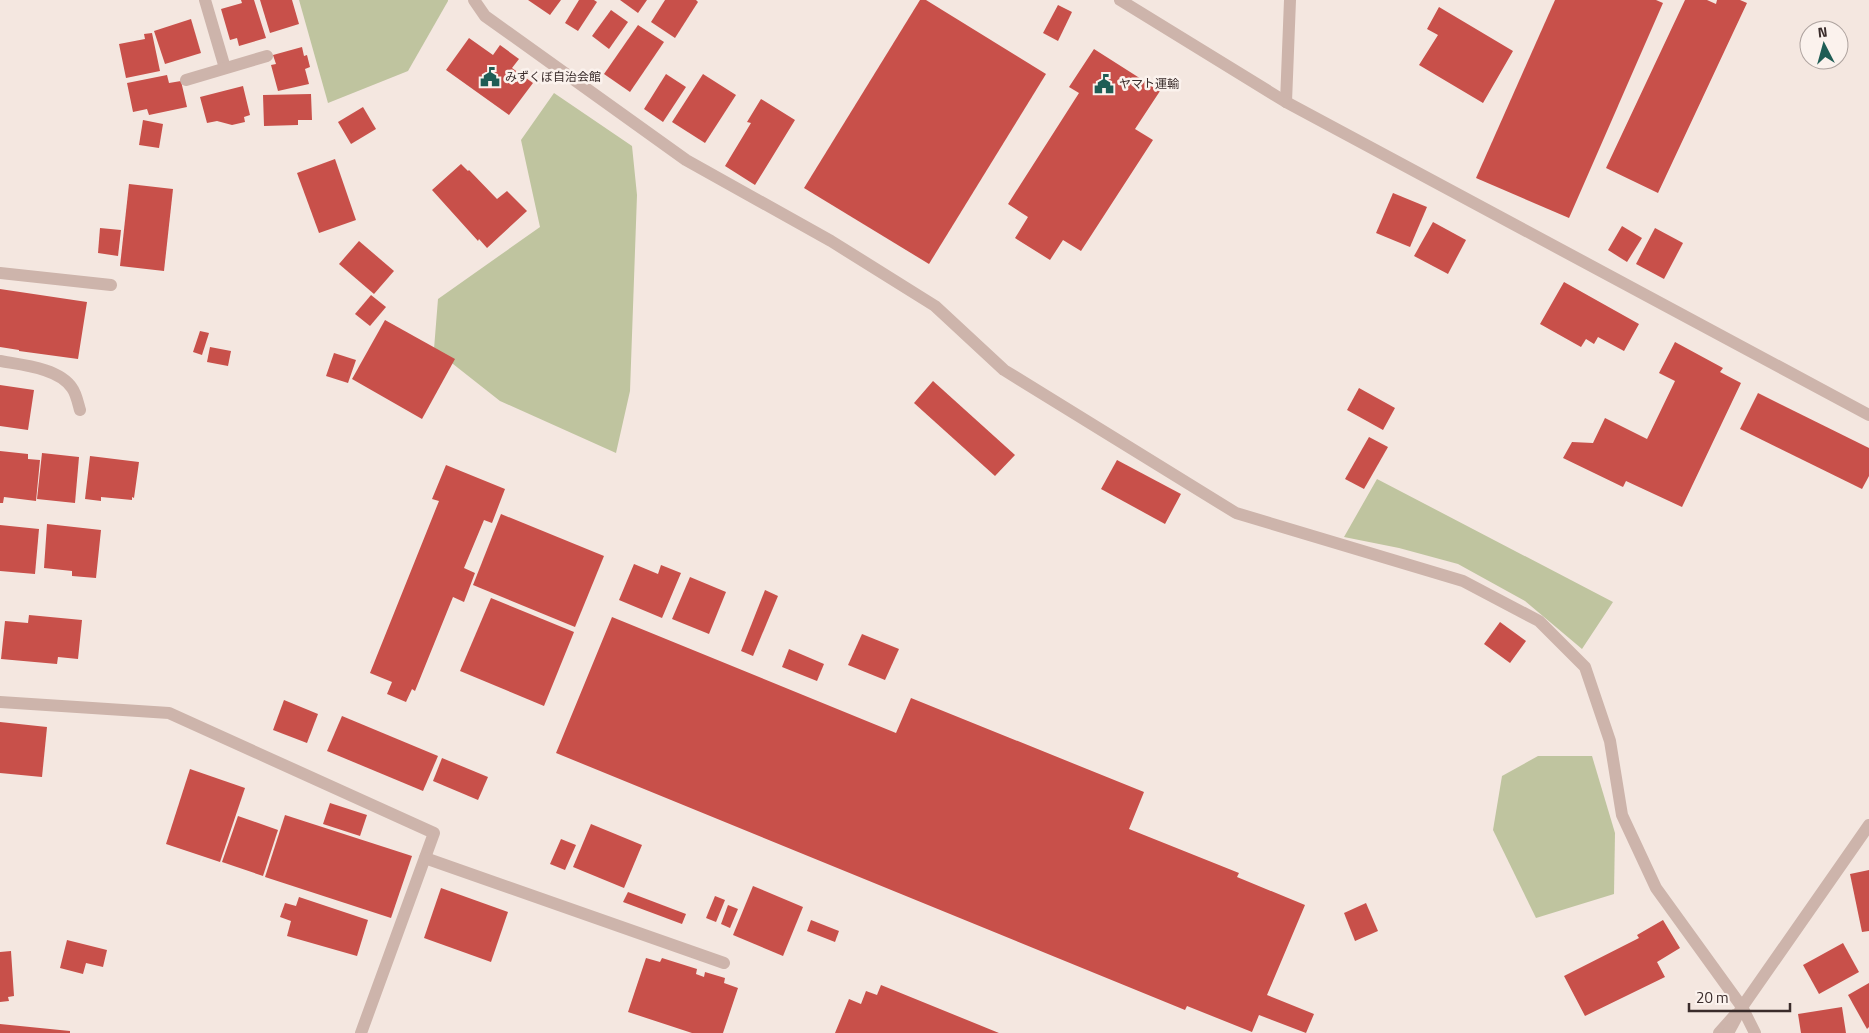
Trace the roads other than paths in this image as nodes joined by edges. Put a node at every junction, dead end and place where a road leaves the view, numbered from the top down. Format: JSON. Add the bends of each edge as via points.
{"nodes":[{"id":1,"x":205,"y":0,"type":"edge"},
{"id":2,"x":474,"y":0,"type":"edge"},
{"id":3,"x":1120,"y":0,"type":"edge"},
{"id":4,"x":1290,"y":0,"type":"edge"},
{"id":5,"x":267,"y":56,"type":"dead end"},
{"id":6,"x":225,"y":68,"type":"junction"},
{"id":7,"x":186,"y":80,"type":"dead end"},
{"id":8,"x":1286,"y":102,"type":"junction"},
{"id":9,"x":0,"y":273,"type":"edge"},
{"id":10,"x":111,"y":285,"type":"dead end"},
{"id":11,"x":0,"y":361,"type":"edge"},
{"id":12,"x":80,"y":410,"type":"dead end"},
{"id":13,"x":1869,"y":415,"type":"edge"},
{"id":14,"x":0,"y":702,"type":"edge"},
{"id":15,"x":1869,"y":824,"type":"edge"},
{"id":16,"x":425,"y":858,"type":"junction"},
{"id":17,"x":724,"y":963,"type":"dead end"},
{"id":18,"x":1742,"y":1007,"type":"junction"},
{"id":19,"x":361,"y":1033,"type":"edge"},
{"id":20,"x":1719,"y":1033,"type":"edge"},
{"id":21,"x":1728,"y":1033,"type":"edge"},
{"id":22,"x":1755,"y":1033,"type":"edge"}],
"edges":[{"from":1,"to":6,"type":"street"},
{"from":2,"to":18,"type":"street","via":[[485,16],[686,160],[832,241],[935,306],[1004,370],[1236,513],[1463,581],[1539,621],[1584,667],[1610,741],[1622,815],[1656,888]]},
{"from":3,"to":8,"type":"street"},
{"from":4,"to":8,"type":"street"},
{"from":5,"to":6,"type":"street"},
{"from":6,"to":7,"type":"street"},
{"from":8,"to":13,"type":"street"},
{"from":9,"to":10,"type":"street"},
{"from":11,"to":12,"type":"street","via":[[54,373],[72,387]]},
{"from":14,"to":16,"type":"street","via":[[169,713],[434,833]]},
{"from":15,"to":18,"type":"street"},
{"from":16,"to":17,"type":"street"},
{"from":16,"to":19,"type":"street"},
{"from":18,"to":20,"type":"street"},
{"from":18,"to":21,"type":"street"},
{"from":18,"to":22,"type":"street"}]}
